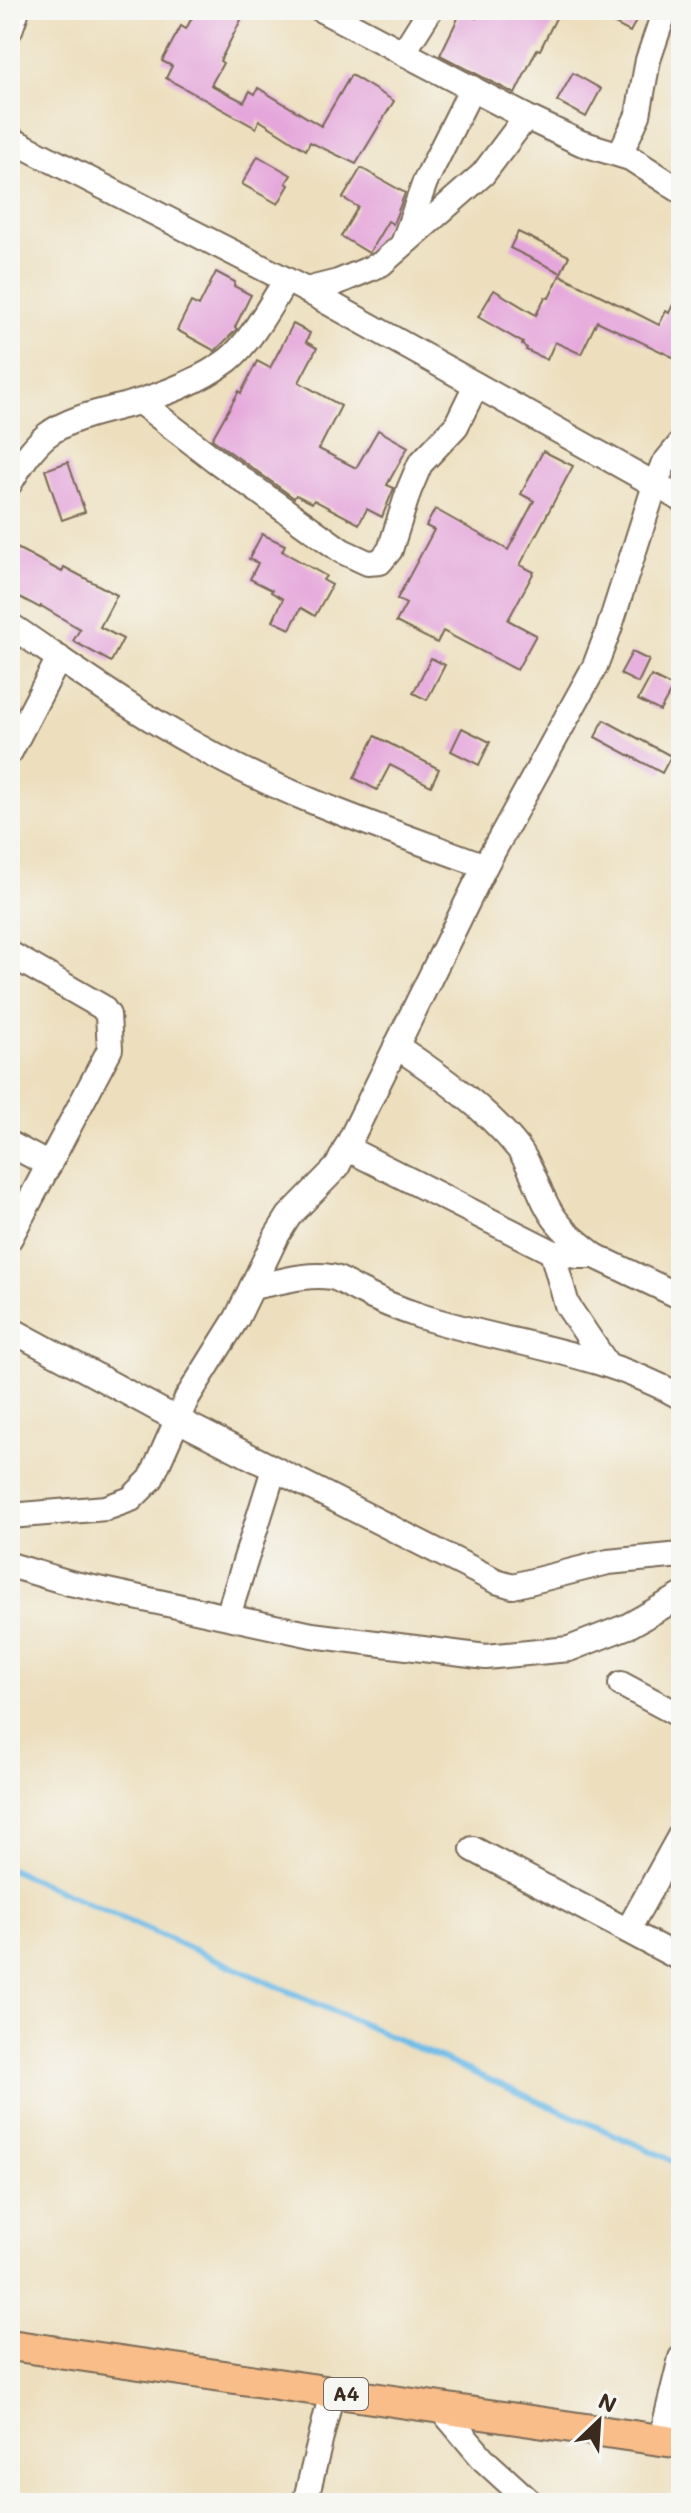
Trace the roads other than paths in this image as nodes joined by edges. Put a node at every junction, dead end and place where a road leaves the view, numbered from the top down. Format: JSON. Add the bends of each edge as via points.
{"nodes":[{"id":1,"x":17,"y":10,"type":"edge"},
{"id":2,"x":322,"y":10,"type":"edge"},
{"id":3,"x":430,"y":10,"type":"edge"},
{"id":4,"x":665,"y":10,"type":"edge"},
{"id":5,"x":10,"y":30,"type":"edge"},
{"id":6,"x":403,"y":53,"type":"junction"},
{"id":7,"x":472,"y":88,"type":"junction"},
{"id":8,"x":526,"y":117,"type":"junction"},
{"id":9,"x":10,"y":139,"type":"edge"},
{"id":10,"x":620,"y":154,"type":"junction"},
{"id":11,"x":681,"y":191,"type":"edge"},
{"id":12,"x":404,"y":243,"type":"junction"},
{"id":13,"x":296,"y":285,"type":"junction"},
{"id":14,"x":476,"y":385,"type":"junction"},
{"id":15,"x":140,"y":402,"type":"junction"},
{"id":16,"x":681,"y":443,"type":"edge"},
{"id":17,"x":10,"y":483,"type":"edge"},
{"id":18,"x":655,"y":485,"type":"junction"},
{"id":19,"x":681,"y":499,"type":"edge"},
{"id":20,"x":10,"y":625,"type":"edge"},
{"id":21,"x":59,"y":658,"type":"junction"},
{"id":22,"x":10,"y":752,"type":"edge"},
{"id":23,"x":485,"y":866,"type":"junction"},
{"id":24,"x":10,"y":954,"type":"edge"},
{"id":25,"x":396,"y":1046,"type":"junction"},
{"id":26,"x":10,"y":1144,"type":"edge"},
{"id":27,"x":346,"y":1148,"type":"junction"},
{"id":28,"x":49,"y":1165,"type":"junction"},
{"id":29,"x":10,"y":1238,"type":"edge"},
{"id":30,"x":552,"y":1252,"type":"junction"},
{"id":31,"x":595,"y":1256,"type":"junction"},
{"id":32,"x":252,"y":1287,"type":"junction"},
{"id":33,"x":681,"y":1297,"type":"edge"},
{"id":34,"x":10,"y":1329,"type":"edge"},
{"id":35,"x":606,"y":1363,"type":"junction"},
{"id":36,"x":681,"y":1397,"type":"edge"},
{"id":37,"x":178,"y":1420,"type":"junction"},
{"id":38,"x":274,"y":1469,"type":"junction"},
{"id":39,"x":10,"y":1516,"type":"edge"},
{"id":40,"x":681,"y":1555,"type":"edge"},
{"id":41,"x":10,"y":1565,"type":"edge"},
{"id":42,"x":681,"y":1596,"type":"edge"},
{"id":43,"x":228,"y":1616,"type":"junction"},
{"id":44,"x":621,"y":1684,"type":"dead end"},
{"id":45,"x":681,"y":1716,"type":"edge"},
{"id":46,"x":681,"y":1834,"type":"edge"},
{"id":47,"x":473,"y":1849,"type":"dead end"},
{"id":48,"x":628,"y":1930,"type":"junction"},
{"id":49,"x":681,"y":1959,"type":"edge"},
{"id":50,"x":10,"y":2345,"type":"edge"},
{"id":51,"x":681,"y":2358,"type":"edge"},
{"id":52,"x":332,"y":2392,"type":"junction"},
{"id":53,"x":441,"y":2409,"type":"junction"},
{"id":54,"x":671,"y":2442,"type":"edge"},
{"id":55,"x":305,"y":2503,"type":"edge"},
{"id":56,"x":531,"y":2503,"type":"edge"}],
"edges":[{"from":1,"to":5,"type":"street"},
{"from":2,"to":6,"type":"street"},
{"from":3,"to":6,"type":"street"},
{"from":4,"to":10,"type":"street","via":[[648,60],[638,115]]},
{"from":6,"to":7,"type":"street"},
{"from":7,"to":8,"type":"street"},
{"from":7,"to":12,"type":"street","via":[[430,170]]},
{"from":8,"to":10,"type":"street","via":[[581,143]]},
{"from":8,"to":12,"type":"street","via":[[483,174]]},
{"from":9,"to":13,"type":"street"},
{"from":10,"to":11,"type":"street"},
{"from":12,"to":13,"type":"street","via":[[381,264],[338,282]]},
{"from":13,"to":14,"type":"street"},
{"from":13,"to":15,"type":"street","via":[[229,359],[182,387]]},
{"from":14,"to":15,"type":"street","via":[[456,426],[420,464],[390,550],[380,562],[368,563],[342,551]]},
{"from":14,"to":18,"type":"street"},
{"from":15,"to":17,"type":"street","via":[[78,419],[48,434]]},
{"from":16,"to":18,"type":"street"},
{"from":18,"to":19,"type":"street"},
{"from":18,"to":23,"type":"street","via":[[595,666]]},
{"from":20,"to":21,"type":"street"},
{"from":21,"to":22,"type":"street"},
{"from":21,"to":23,"type":"street","via":[[137,711],[280,788]]},
{"from":23,"to":25,"type":"street"},
{"from":24,"to":28,"type":"street","via":[[108,1015],[110,1049]]},
{"from":25,"to":27,"type":"street"},
{"from":25,"to":31,"type":"street","via":[[500,1128],[520,1150],[550,1213]]},
{"from":26,"to":28,"type":"street"},
{"from":27,"to":30,"type":"street"},
{"from":27,"to":32,"type":"street","via":[[337,1167],[283,1226]]},
{"from":28,"to":29,"type":"street"},
{"from":30,"to":31,"type":"street"},
{"from":30,"to":35,"type":"street","via":[[567,1305]]},
{"from":31,"to":33,"type":"street"},
{"from":32,"to":35,"type":"street","via":[[308,1276],[333,1277],[416,1314]]},
{"from":32,"to":37,"type":"street"},
{"from":34,"to":37,"type":"street"},
{"from":35,"to":36,"type":"street"},
{"from":37,"to":38,"type":"street"},
{"from":37,"to":39,"type":"street","via":[[151,1479],[131,1499],[106,1508]]},
{"from":38,"to":40,"type":"street","via":[[513,1586],[608,1562]]},
{"from":38,"to":43,"type":"street"},
{"from":41,"to":43,"type":"street"},
{"from":42,"to":43,"type":"street","via":[[628,1626],[569,1649],[486,1657],[312,1635]]},
{"from":44,"to":45,"type":"street"},
{"from":46,"to":48,"type":"street"},
{"from":47,"to":48,"type":"street"},
{"from":48,"to":49,"type":"street"},
{"from":50,"to":52,"type":"main road","number":"A4"},
{"from":51,"to":54,"type":"street"},
{"from":52,"to":53,"type":"main road","number":"A4"},
{"from":52,"to":55,"type":"street"},
{"from":53,"to":54,"type":"main road","number":"A4"},
{"from":53,"to":56,"type":"street","via":[[485,2461]]}]}
